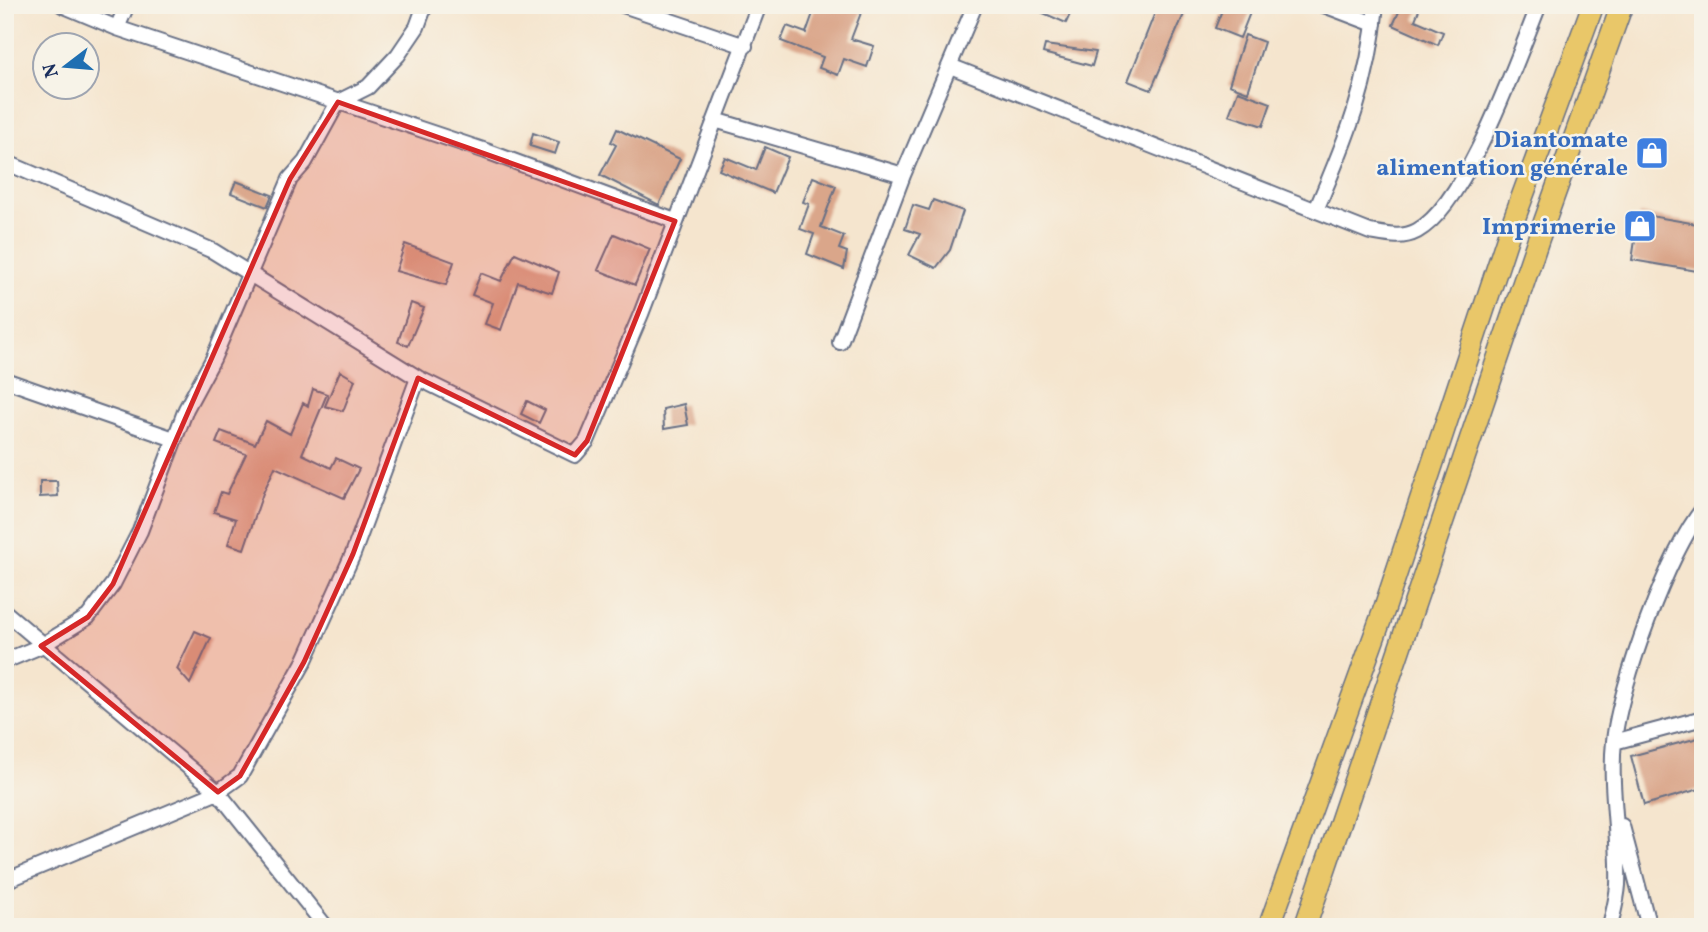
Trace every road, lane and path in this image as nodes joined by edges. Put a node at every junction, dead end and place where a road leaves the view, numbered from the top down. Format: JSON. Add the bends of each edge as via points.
{"nodes":[{"id":1,"x":62,"y":5,"type":"edge"},
{"id":2,"x":127,"y":5,"type":"edge"},
{"id":3,"x":425,"y":5,"type":"edge"},
{"id":4,"x":623,"y":5,"type":"edge"},
{"id":5,"x":759,"y":5,"type":"edge"},
{"id":6,"x":975,"y":5,"type":"edge"},
{"id":7,"x":1324,"y":5,"type":"edge"},
{"id":8,"x":1376,"y":5,"type":"edge"},
{"id":9,"x":1539,"y":5,"type":"edge"},
{"id":10,"x":1593,"y":5,"type":"edge"},
{"id":11,"x":1622,"y":5,"type":"edge"},
{"id":12,"x":1374,"y":24,"type":"junction"},
{"id":13,"x":117,"y":28,"type":"junction"},
{"id":14,"x":745,"y":46,"type":"junction"},
{"id":15,"x":950,"y":66,"type":"junction"},
{"id":16,"x":338,"y":102,"type":"junction"},
{"id":17,"x":715,"y":120,"type":"junction"},
{"id":18,"x":5,"y":162,"type":"edge"},
{"id":19,"x":903,"y":175,"type":"junction"},
{"id":20,"x":1315,"y":209,"type":"junction"},
{"id":21,"x":675,"y":221,"type":"junction"},
{"id":22,"x":248,"y":273,"type":"junction"},
{"id":23,"x":840,"y":342,"type":"dead end"},
{"id":24,"x":418,"y":378,"type":"junction"},
{"id":25,"x":5,"y":380,"type":"edge"},
{"id":26,"x":173,"y":439,"type":"junction"},
{"id":27,"x":1701,"y":514,"type":"edge"},
{"id":28,"x":5,"y":612,"type":"edge"},
{"id":29,"x":41,"y":646,"type":"junction"},
{"id":30,"x":5,"y":661,"type":"edge"},
{"id":31,"x":1703,"y":718,"type":"edge"},
{"id":32,"x":1614,"y":742,"type":"junction"},
{"id":33,"x":218,"y":792,"type":"junction"},
{"id":34,"x":1615,"y":801,"type":"junction"},
{"id":35,"x":5,"y":881,"type":"edge"},
{"id":36,"x":326,"y":927,"type":"edge"},
{"id":37,"x":1269,"y":927,"type":"edge"},
{"id":38,"x":1305,"y":927,"type":"edge"},
{"id":39,"x":1610,"y":927,"type":"edge"},
{"id":40,"x":1649,"y":927,"type":"edge"}],
"edges":[{"from":1,"to":13,"type":"street"},
{"from":2,"to":13,"type":"street"},
{"from":3,"to":16,"type":"street","via":[[417,27],[383,73],[368,87]]},
{"from":4,"to":14,"type":"street"},
{"from":5,"to":14,"type":"street"},
{"from":6,"to":15,"type":"street"},
{"from":7,"to":12,"type":"street"},
{"from":8,"to":12,"type":"street"},
{"from":9,"to":20,"type":"street","via":[[1492,124],[1455,188],[1420,230],[1387,236]]},
{"from":10,"to":37,"type":"main road","via":[[1510,230],[1385,607]]},
{"from":11,"to":38,"type":"main road"},
{"from":12,"to":20,"type":"street","via":[[1361,93]]},
{"from":13,"to":16,"type":"street"},
{"from":14,"to":17,"type":"street"},
{"from":15,"to":19,"type":"street"},
{"from":15,"to":20,"type":"street"},
{"from":16,"to":21,"type":"street"},
{"from":16,"to":22,"type":"street","via":[[305,162],[290,179]]},
{"from":17,"to":19,"type":"street"},
{"from":17,"to":21,"type":"street"},
{"from":18,"to":22,"type":"street","via":[[213,251]]},
{"from":19,"to":23,"type":"street"},
{"from":21,"to":24,"type":"street","via":[[587,441],[575,455]]},
{"from":22,"to":24,"type":"street"},
{"from":22,"to":26,"type":"street","via":[[213,359]]},
{"from":24,"to":33,"type":"street","via":[[353,554],[304,662],[240,776]]},
{"from":25,"to":26,"type":"street"},
{"from":26,"to":29,"type":"street","via":[[139,531],[113,584],[88,617]]},
{"from":27,"to":32,"type":"street","via":[[1665,579],[1629,676]]},
{"from":28,"to":29,"type":"street"},
{"from":29,"to":30,"type":"street"},
{"from":29,"to":33,"type":"street"},
{"from":31,"to":32,"type":"street"},
{"from":32,"to":34,"type":"street"},
{"from":33,"to":35,"type":"street"},
{"from":33,"to":36,"type":"street"},
{"from":34,"to":39,"type":"street","via":[[1618,886]]},
{"from":34,"to":40,"type":"street"}]}
